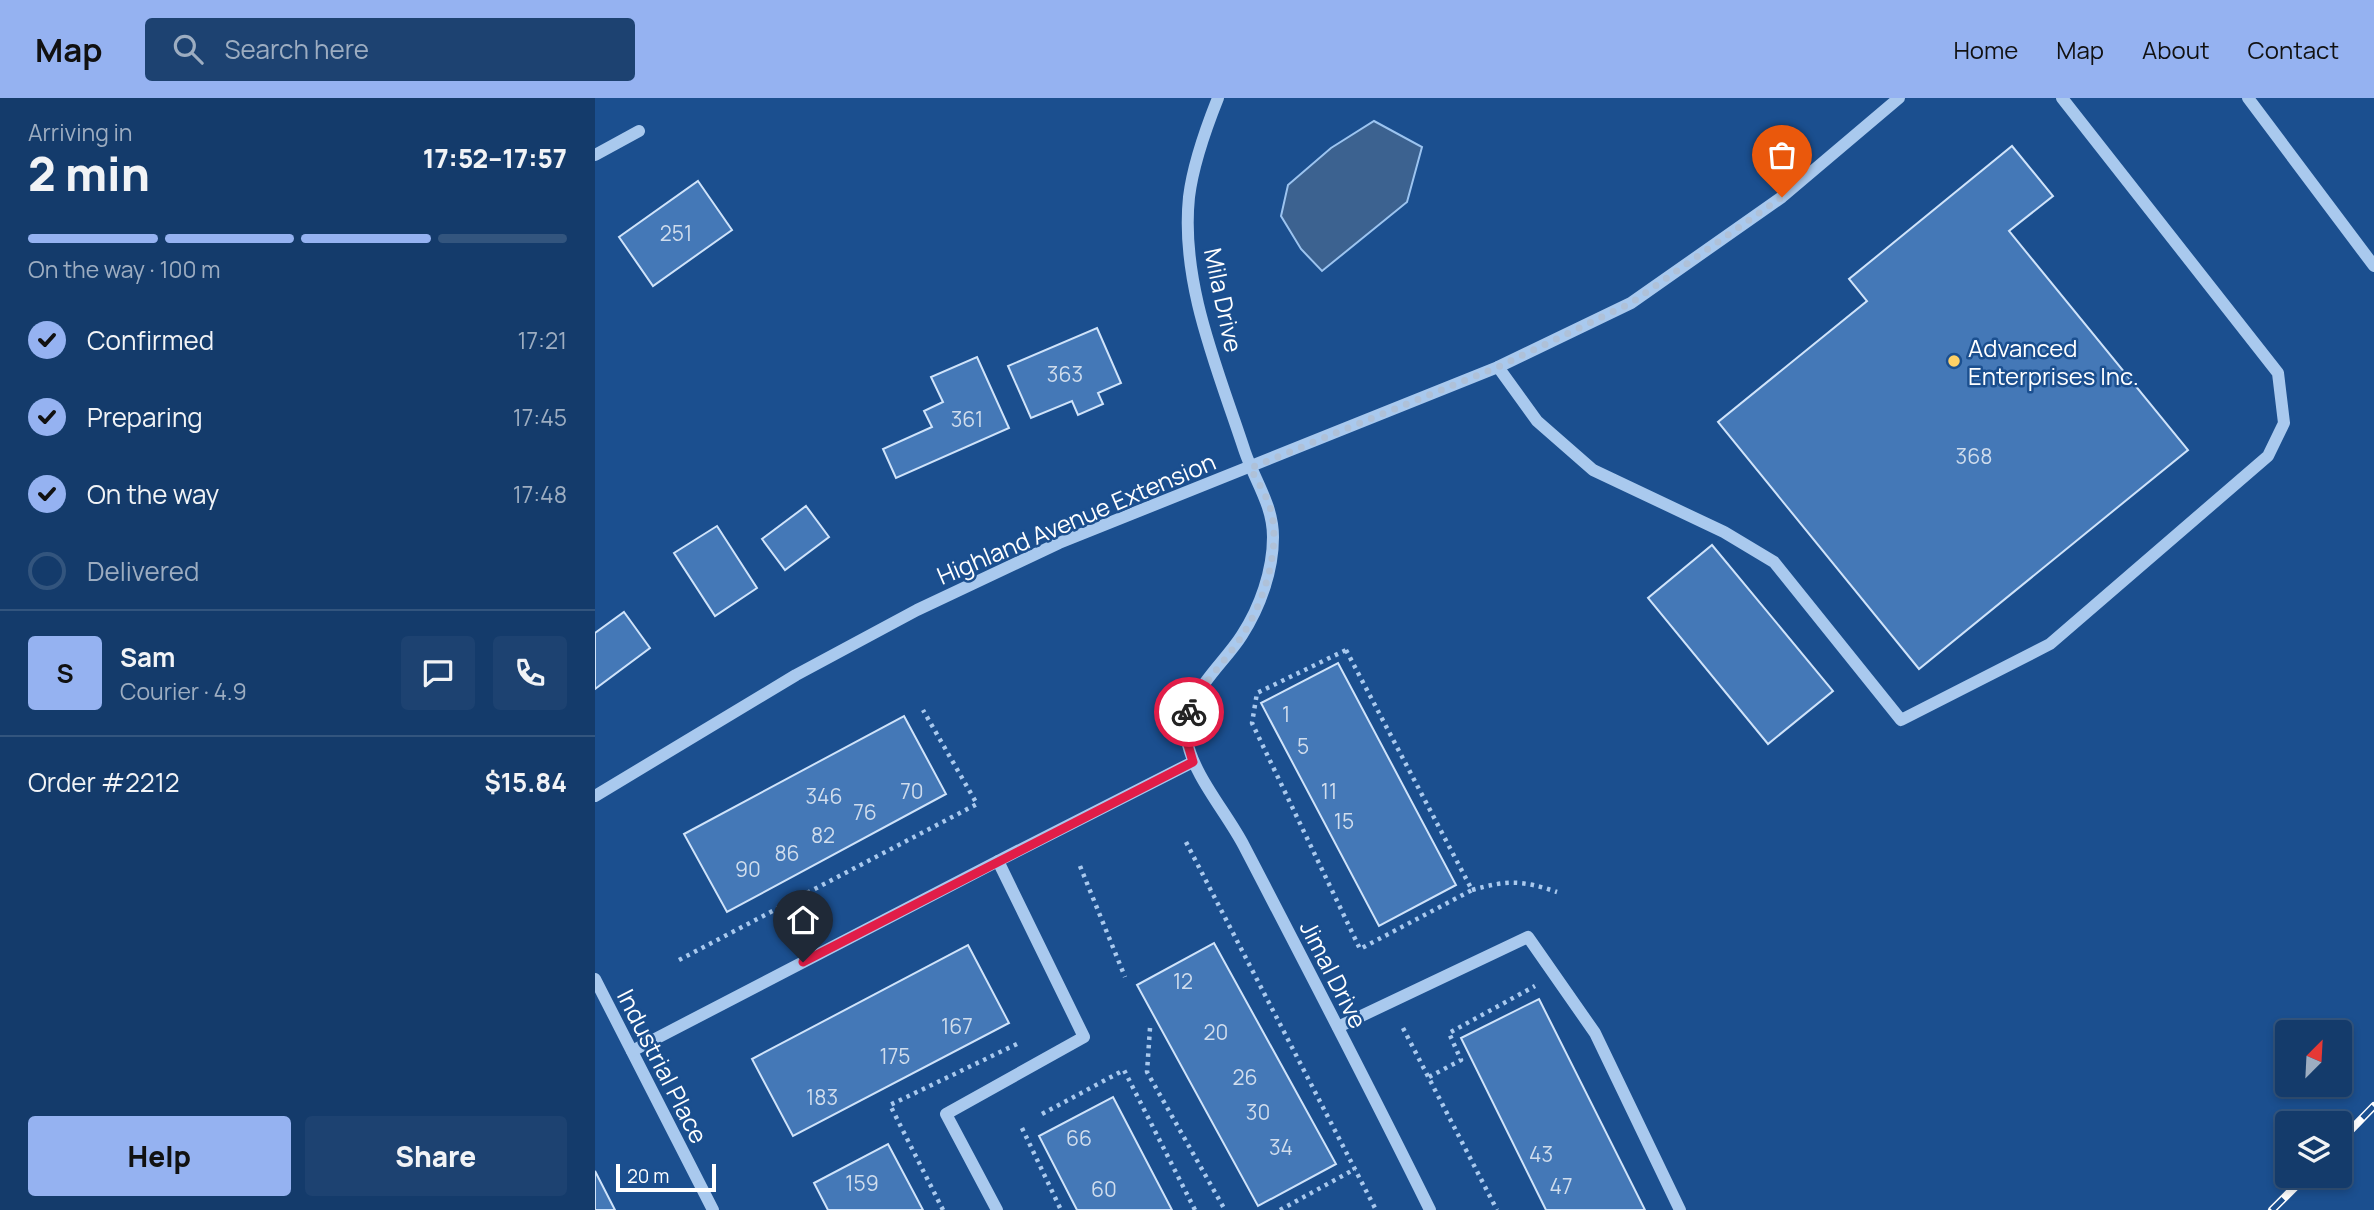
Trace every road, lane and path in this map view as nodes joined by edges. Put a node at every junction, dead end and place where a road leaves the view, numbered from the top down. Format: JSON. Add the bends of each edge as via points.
{"nodes":[{"id":1,"x":1218,"y":98,"type":"edge"},
{"id":2,"x":1899,"y":98,"type":"edge"},
{"id":3,"x":2062,"y":98,"type":"edge"},
{"id":4,"x":2248,"y":98,"type":"edge"},
{"id":5,"x":639,"y":131,"type":"dead end"},
{"id":6,"x":595,"y":155,"type":"edge"},
{"id":7,"x":2374,"y":266,"type":"edge"},
{"id":8,"x":1498,"y":367,"type":"junction"},
{"id":9,"x":1250,"y":468,"type":"junction"},
{"id":10,"x":923,"y":710,"type":"dead end"},
{"id":11,"x":1193,"y":762,"type":"junction"},
{"id":12,"x":595,"y":796,"type":"edge"},
{"id":13,"x":1186,"y":842,"type":"dead end"},
{"id":14,"x":998,"y":861,"type":"junction"},
{"id":15,"x":1080,"y":866,"type":"dead end"},
{"id":16,"x":1472,"y":890,"type":"junction"},
{"id":17,"x":1557,"y":892,"type":"dead end"},
{"id":18,"x":679,"y":960,"type":"dead end"},
{"id":19,"x":1125,"y":977,"type":"dead end"},
{"id":20,"x":595,"y":979,"type":"edge"},
{"id":21,"x":1542,"y":982,"type":"dead end"},
{"id":22,"x":1338,"y":1027,"type":"junction"},
{"id":23,"x":1150,"y":1028,"type":"dead end"},
{"id":24,"x":1403,"y":1028,"type":"dead end"},
{"id":25,"x":632,"y":1051,"type":"junction"},
{"id":26,"x":1429,"y":1077,"type":"dead end"},
{"id":27,"x":1042,"y":1114,"type":"dead end"},
{"id":28,"x":1022,"y":1128,"type":"dead end"},
{"id":29,"x":1355,"y":1169,"type":"junction"},
{"id":30,"x":713,"y":1210,"type":"edge"},
{"id":31,"x":997,"y":1210,"type":"edge"},
{"id":32,"x":1061,"y":1210,"type":"edge"},
{"id":33,"x":1195,"y":1210,"type":"edge"},
{"id":34,"x":1225,"y":1210,"type":"edge"},
{"id":35,"x":1280,"y":1210,"type":"edge"},
{"id":36,"x":1377,"y":1210,"type":"edge"},
{"id":37,"x":1430,"y":1210,"type":"edge"},
{"id":38,"x":1497,"y":1210,"type":"edge"},
{"id":39,"x":1680,"y":1210,"type":"edge"}],
"edges":[{"from":1,"to":9,"type":"street","name":"Mila Drive","via":[[1189,197],[1190,259],[1205,328]]},
{"from":2,"to":8,"type":"street","name":"Highland Avenue Extension","via":[[1782,197],[1631,303]]},
{"from":3,"to":8,"type":"street","via":[[2278,373],[2284,423],[2268,456],[2050,643],[1901,720],[1774,562],[1724,532],[1593,470],[1537,421]]},
{"from":4,"to":7,"type":"street"},
{"from":5,"to":6,"type":"street"},
{"from":8,"to":9,"type":"street","name":"Highland Avenue Extension"},
{"from":9,"to":11,"type":"street","name":"Jimal Drive","via":[[1270,508],[1273,538],[1268,573],[1242,636],[1186,718]]},
{"from":9,"to":12,"type":"street","name":"Highland Avenue Extension","via":[[1059,543],[917,610]]},
{"from":10,"to":18,"type":"path","via":[[977,804]]},
{"from":11,"to":14,"type":"street"},
{"from":11,"to":22,"type":"street","name":"Jimal Drive","via":[[1241,839]]},
{"from":13,"to":29,"type":"path"},
{"from":14,"to":25,"type":"street"},
{"from":14,"to":31,"type":"street","via":[[1084,1037],[946,1114]]},
{"from":15,"to":19,"type":"path"},
{"from":16,"to":16,"type":"path","via":[[1346,650],[1257,693],[1252,723],[1360,949]]},
{"from":16,"to":17,"type":"path","via":[[1503,881]]},
{"from":20,"to":25,"type":"street","name":"Industrial Place"},
{"from":21,"to":26,"type":"path","via":[[1449,1033],[1461,1060]]},
{"from":22,"to":37,"type":"street","name":"Jimal Drive"},
{"from":22,"to":39,"type":"street","via":[[1528,937],[1595,1033]]},
{"from":23,"to":34,"type":"path","via":[[1147,1072]]},
{"from":24,"to":38,"type":"path"},
{"from":25,"to":30,"type":"street","name":"Industrial Place"},
{"from":27,"to":33,"type":"path","via":[[1123,1070]]},
{"from":28,"to":32,"type":"path"},
{"from":29,"to":35,"type":"path"},
{"from":29,"to":36,"type":"path"}]}
